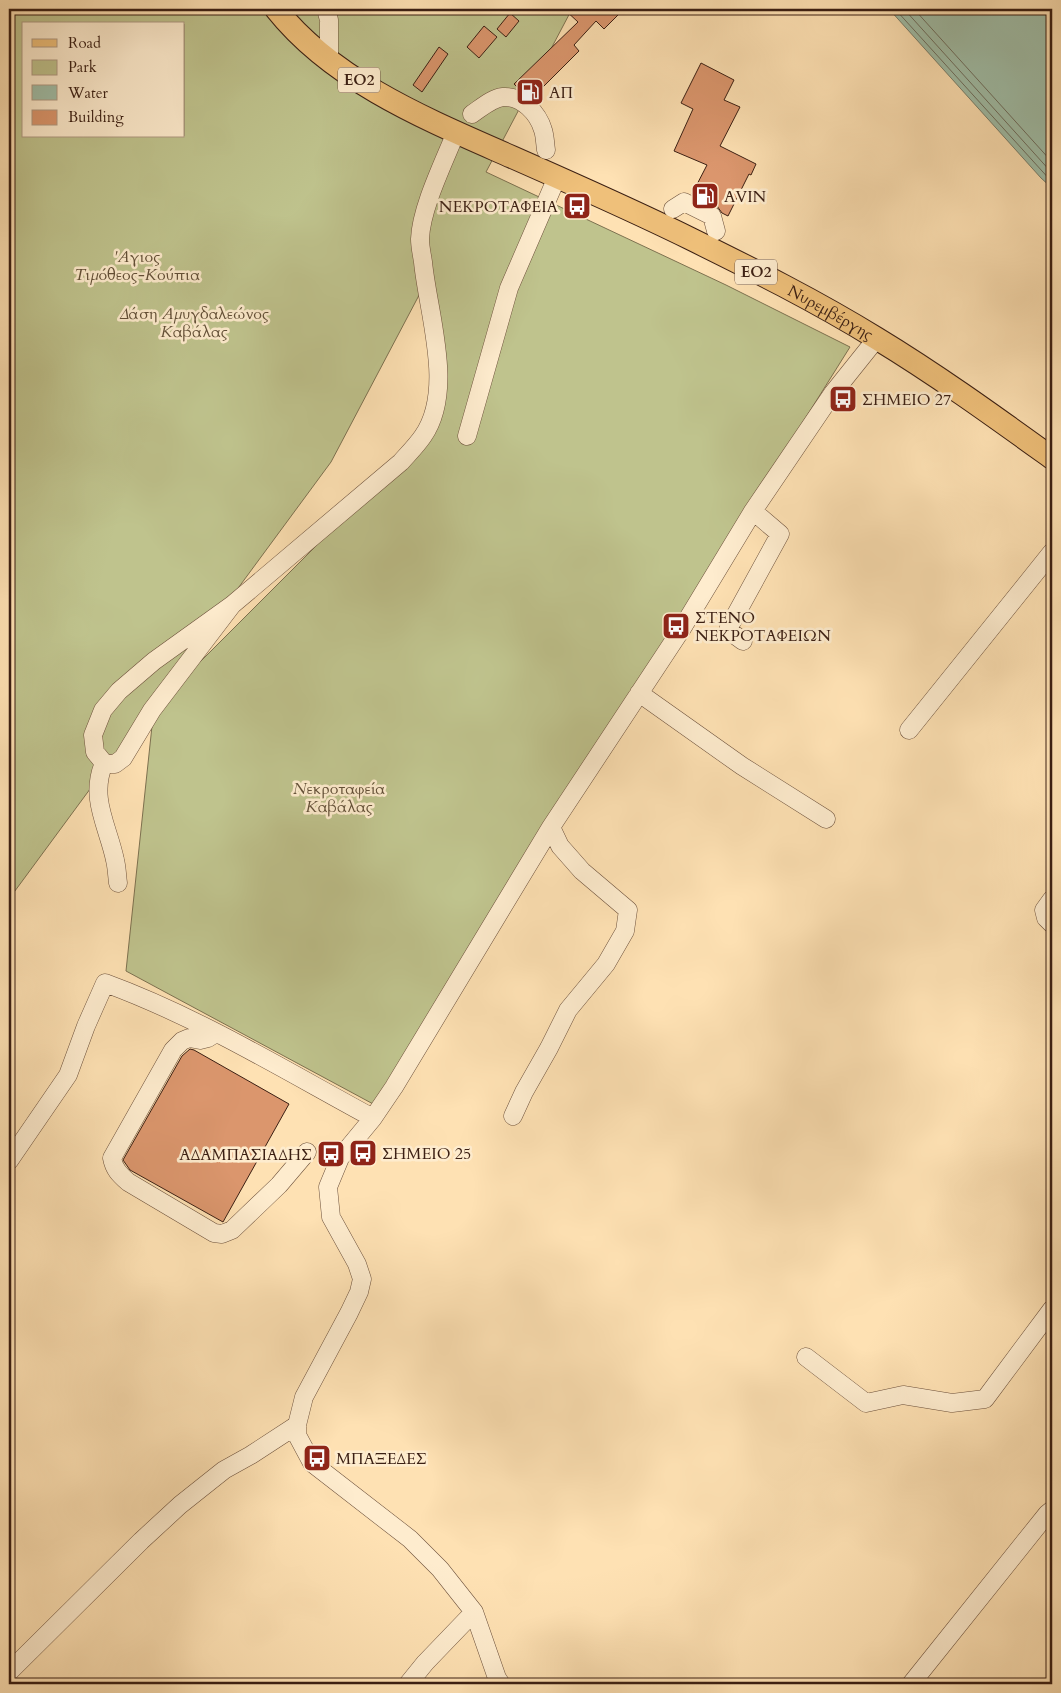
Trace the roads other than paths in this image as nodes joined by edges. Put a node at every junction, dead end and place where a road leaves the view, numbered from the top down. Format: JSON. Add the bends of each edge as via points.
{"nodes":[{"id":1,"x":276,"y":9,"type":"edge"},
{"id":2,"x":326,"y":9,"type":"edge"},
{"id":3,"x":329,"y":60,"type":"junction"},
{"id":4,"x":472,"y":114,"type":"dead end"},
{"id":5,"x":456,"y":132,"type":"junction"},
{"id":6,"x":546,"y":150,"type":"dead end"},
{"id":7,"x":557,"y":177,"type":"junction"},
{"id":8,"x":673,"y":209,"type":"dead end"},
{"id":9,"x":716,"y":231,"type":"dead end"},
{"id":10,"x":877,"y":338,"type":"junction"},
{"id":11,"x":467,"y":436,"type":"dead end"},
{"id":12,"x":1052,"y":458,"type":"edge"},
{"id":13,"x":753,"y":510,"type":"junction"},
{"id":14,"x":1052,"y":552,"type":"edge"},
{"id":15,"x":232,"y":605,"type":"junction"},
{"id":16,"x":742,"y":641,"type":"dead end"},
{"id":17,"x":639,"y":693,"type":"junction"},
{"id":18,"x":909,"y":730,"type":"dead end"},
{"id":19,"x":104,"y":763,"type":"junction"},
{"id":20,"x":826,"y":819,"type":"dead end"},
{"id":21,"x":551,"y":828,"type":"junction"},
{"id":22,"x":118,"y":883,"type":"dead end"},
{"id":23,"x":1052,"y":899,"type":"edge"},
{"id":24,"x":1052,"y":924,"type":"edge"},
{"id":25,"x":216,"y":1033,"type":"junction"},
{"id":26,"x":512,"y":1116,"type":"dead end"},
{"id":27,"x":373,"y":1118,"type":"junction"},
{"id":28,"x":307,"y":1152,"type":"dead end"},
{"id":29,"x":9,"y":1161,"type":"edge"},
{"id":30,"x":1052,"y":1310,"type":"edge"},
{"id":31,"x":806,"y":1357,"type":"dead end"},
{"id":32,"x":297,"y":1425,"type":"junction"},
{"id":33,"x":1052,"y":1510,"type":"edge"},
{"id":34,"x":474,"y":1612,"type":"junction"},
{"id":35,"x":9,"y":1672,"type":"edge"},
{"id":36,"x":408,"y":1684,"type":"edge"},
{"id":37,"x":501,"y":1684,"type":"edge"},
{"id":38,"x":911,"y":1684,"type":"edge"}],
"edges":[{"from":1,"to":3,"type":"main road","number":"ΕΟ2"},
{"from":2,"to":3,"type":"street"},
{"from":3,"to":5,"type":"main road","number":"ΕΟ2","via":[[392,100]]},
{"from":4,"to":6,"type":"street","via":[[502,97],[520,101],[539,120]]},
{"from":5,"to":7,"type":"main road","name":"Νυρεμβέργης","number":"ΕΟ2"},
{"from":5,"to":15,"type":"street","via":[[425,213],[420,240],[439,380],[435,410],[424,436],[401,462]]},
{"from":7,"to":10,"type":"main road","name":"Νυρεμβέργης","number":"ΕΟ2","via":[[704,246]]},
{"from":7,"to":11,"type":"street","via":[[509,288]]},
{"from":8,"to":9,"type":"street","via":[[684,202],[712,216]]},
{"from":10,"to":12,"type":"main road","name":"Νυρεμβέργης","number":"ΕΟ2","via":[[955,388]]},
{"from":10,"to":13,"type":"street","via":[[833,393]]},
{"from":13,"to":16,"type":"street","via":[[780,534],[730,627]]},
{"from":13,"to":17,"type":"street"},
{"from":14,"to":18,"type":"street"},
{"from":15,"to":19,"type":"street","via":[[152,710],[123,758],[115,764]]},
{"from":15,"to":19,"type":"street","via":[[154,662],[102,710],[93,734],[94,752]]},
{"from":17,"to":20,"type":"street","via":[[742,766]]},
{"from":17,"to":21,"type":"street"},
{"from":19,"to":22,"type":"street","via":[[99,775],[98,798]]},
{"from":21,"to":26,"type":"street","via":[[560,846],[582,871],[628,910],[625,931],[611,956],[568,1010]]},
{"from":21,"to":27,"type":"street"},
{"from":23,"to":24,"type":"street","via":[[1044,910]]},
{"from":25,"to":27,"type":"street"},
{"from":25,"to":28,"type":"street","via":[[200,1040],[189,1038],[173,1050],[112,1158],[118,1174],[214,1234],[222,1234],[232,1230],[279,1185]]},
{"from":25,"to":29,"type":"street","via":[[105,983],[68,1075]]},
{"from":27,"to":32,"type":"street","via":[[340,1158],[328,1187],[331,1217],[362,1279],[349,1313],[304,1397]]},
{"from":30,"to":31,"type":"street","via":[[984,1399],[952,1403],[903,1395],[866,1403]]},
{"from":32,"to":34,"type":"street","via":[[296,1435],[312,1463],[410,1539],[440,1569]]},
{"from":32,"to":35,"type":"street","via":[[224,1470],[180,1505]]},
{"from":33,"to":38,"type":"street"},
{"from":34,"to":36,"type":"street"},
{"from":34,"to":37,"type":"street"}]}
